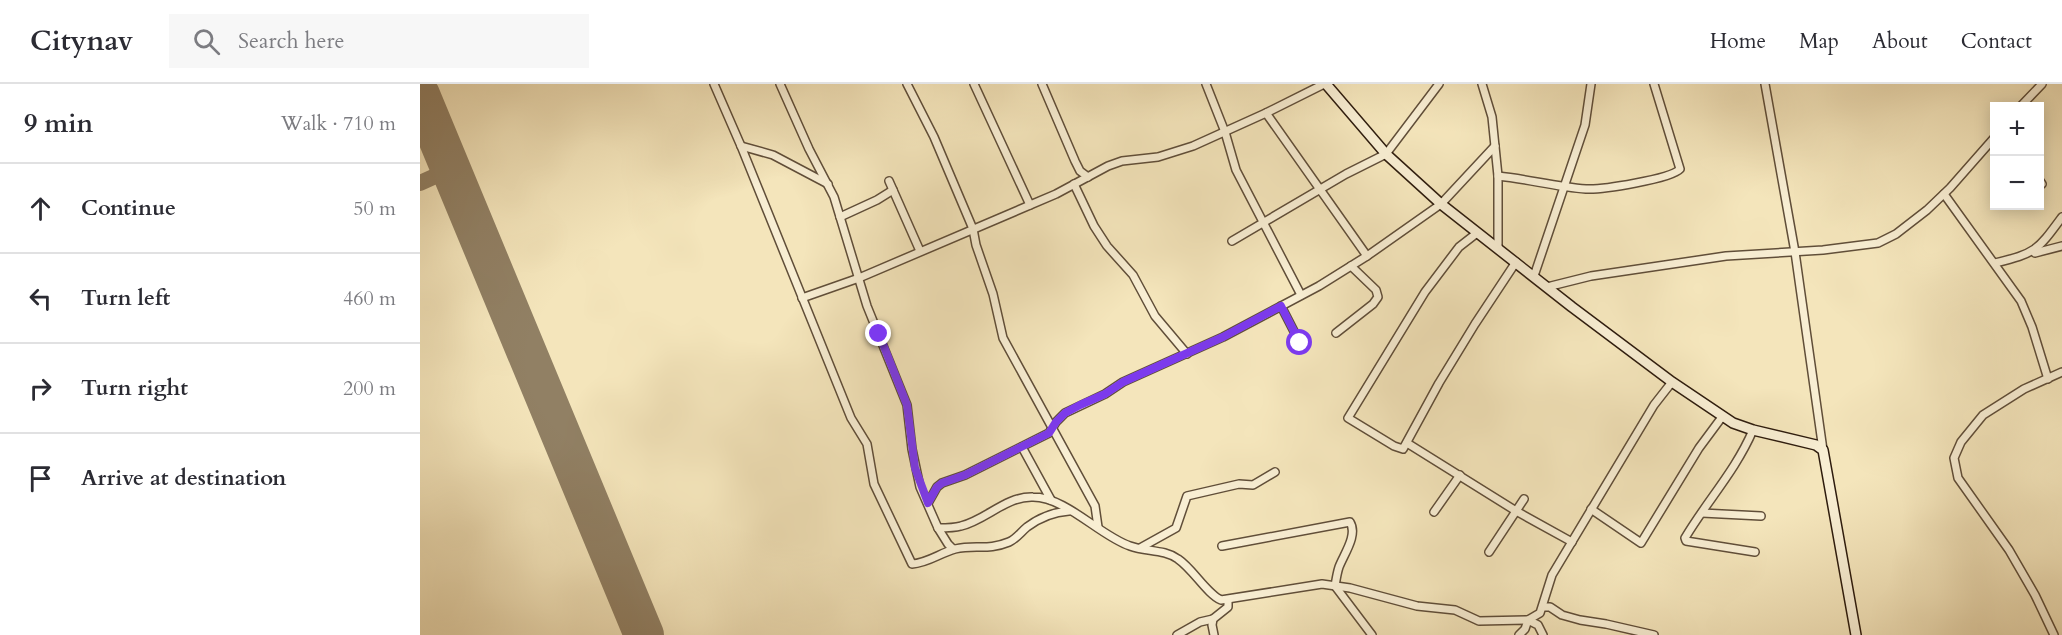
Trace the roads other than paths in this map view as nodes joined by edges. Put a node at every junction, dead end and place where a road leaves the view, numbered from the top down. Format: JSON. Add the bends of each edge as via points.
{"nodes":[{"id":1,"x":714,"y":84,"type":"edge"},
{"id":2,"x":780,"y":84,"type":"edge"},
{"id":3,"x":907,"y":84,"type":"edge"},
{"id":4,"x":974,"y":84,"type":"edge"},
{"id":5,"x":1042,"y":84,"type":"edge"},
{"id":6,"x":1206,"y":84,"type":"edge"},
{"id":7,"x":1325,"y":84,"type":"edge"},
{"id":8,"x":1439,"y":84,"type":"edge"},
{"id":9,"x":1482,"y":84,"type":"edge"},
{"id":10,"x":1590,"y":84,"type":"edge"},
{"id":11,"x":1654,"y":84,"type":"edge"},
{"id":12,"x":1766,"y":84,"type":"edge"},
{"id":13,"x":2042,"y":84,"type":"edge"},
{"id":14,"x":2025,"y":102,"type":"edge"},
{"id":15,"x":1266,"y":113,"type":"junction"},
{"id":16,"x":1225,"y":132,"type":"junction"},
{"id":17,"x":1990,"y":143,"type":"edge"},
{"id":18,"x":741,"y":146,"type":"junction"},
{"id":19,"x":1495,"y":146,"type":"junction"},
{"id":20,"x":1386,"y":154,"type":"junction"},
{"id":21,"x":1498,"y":176,"type":"junction"},
{"id":22,"x":1088,"y":177,"type":"junction"},
{"id":23,"x":889,"y":181,"type":"dead end"},
{"id":24,"x":828,"y":184,"type":"junction"},
{"id":25,"x":1074,"y":184,"type":"junction"},
{"id":26,"x":1563,"y":187,"type":"junction"},
{"id":27,"x":892,"y":190,"type":"junction"},
{"id":28,"x":1320,"y":190,"type":"junction"},
{"id":29,"x":1944,"y":194,"type":"junction"},
{"id":30,"x":1441,"y":204,"type":"junction"},
{"id":31,"x":1030,"y":205,"type":"junction"},
{"id":32,"x":840,"y":217,"type":"junction"},
{"id":33,"x":2062,"y":217,"type":"edge"},
{"id":34,"x":1264,"y":223,"type":"junction"},
{"id":35,"x":974,"y":229,"type":"junction"},
{"id":36,"x":1477,"y":233,"type":"junction"},
{"id":37,"x":1232,"y":241,"type":"dead end"},
{"id":38,"x":2062,"y":246,"type":"edge"},
{"id":39,"x":1498,"y":249,"type":"junction"},
{"id":40,"x":920,"y":251,"type":"junction"},
{"id":41,"x":1795,"y":252,"type":"junction"},
{"id":42,"x":2030,"y":254,"type":"junction"},
{"id":43,"x":1366,"y":256,"type":"junction"},
{"id":44,"x":1516,"y":262,"type":"junction"},
{"id":45,"x":1995,"y":263,"type":"junction"},
{"id":46,"x":1351,"y":266,"type":"junction"},
{"id":47,"x":1534,"y":276,"type":"junction"},
{"id":48,"x":859,"y":278,"type":"junction"},
{"id":49,"x":1547,"y":287,"type":"junction"},
{"id":50,"x":1302,"y":295,"type":"junction"},
{"id":51,"x":802,"y":298,"type":"junction"},
{"id":52,"x":1281,"y":306,"type":"junction"},
{"id":53,"x":1336,"y":333,"type":"dead end"},
{"id":54,"x":1300,"y":343,"type":"dead end"},
{"id":55,"x":1187,"y":354,"type":"junction"},
{"id":56,"x":2062,"y":372,"type":"edge"},
{"id":57,"x":2048,"y":379,"type":"junction"},
{"id":58,"x":1672,"y":382,"type":"junction"},
{"id":59,"x":1722,"y":417,"type":"junction"},
{"id":60,"x":1053,"y":429,"type":"junction"},
{"id":61,"x":1753,"y":430,"type":"junction"},
{"id":62,"x":1407,"y":443,"type":"junction"},
{"id":63,"x":1022,"y":447,"type":"junction"},
{"id":64,"x":1823,"y":450,"type":"junction"},
{"id":65,"x":1275,"y":472,"type":"dead end"},
{"id":66,"x":1460,"y":475,"type":"junction"},
{"id":67,"x":1524,"y":499,"type":"dead end"},
{"id":68,"x":1051,"y":500,"type":"junction"},
{"id":69,"x":928,"y":503,"type":"junction"},
{"id":70,"x":1591,"y":509,"type":"junction"},
{"id":71,"x":1069,"y":511,"type":"junction"},
{"id":72,"x":1516,"y":511,"type":"junction"},
{"id":73,"x":1434,"y":512,"type":"dead end"},
{"id":74,"x":1702,"y":513,"type":"junction"},
{"id":75,"x":1761,"y":516,"type":"dead end"},
{"id":76,"x":1098,"y":527,"type":"junction"},
{"id":77,"x":938,"y":528,"type":"junction"},
{"id":78,"x":1572,"y":542,"type":"junction"},
{"id":79,"x":1222,"y":546,"type":"dead end"},
{"id":80,"x":1140,"y":548,"type":"junction"},
{"id":81,"x":953,"y":549,"type":"junction"},
{"id":82,"x":1489,"y":552,"type":"dead end"},
{"id":83,"x":1755,"y":552,"type":"dead end"},
{"id":84,"x":1335,"y":586,"type":"junction"},
{"id":85,"x":1228,"y":600,"type":"junction"},
{"id":86,"x":1543,"y":607,"type":"junction"},
{"id":87,"x":1213,"y":619,"type":"junction"},
{"id":88,"x":1528,"y":620,"type":"junction"},
{"id":89,"x":1177,"y":635,"type":"edge"},
{"id":90,"x":1214,"y":635,"type":"edge"},
{"id":91,"x":1372,"y":635,"type":"edge"},
{"id":92,"x":1519,"y":635,"type":"edge"},
{"id":93,"x":1543,"y":635,"type":"edge"},
{"id":94,"x":1654,"y":635,"type":"edge"},
{"id":95,"x":1856,"y":635,"type":"edge"},
{"id":96,"x":2054,"y":635,"type":"edge"}],
"edges":[{"from":1,"to":18,"type":"street"},
{"from":2,"to":24,"type":"street"},
{"from":3,"to":35,"type":"street"},
{"from":4,"to":31,"type":"street"},
{"from":5,"to":22,"type":"street","via":[[1075,161]]},
{"from":6,"to":16,"type":"street"},
{"from":7,"to":15,"type":"street"},
{"from":7,"to":20,"type":"main road"},
{"from":8,"to":20,"type":"street"},
{"from":9,"to":19,"type":"street","via":[[1492,117]]},
{"from":10,"to":26,"type":"street","via":[[1585,125]]},
{"from":11,"to":26,"type":"street","via":[[1680,169],[1676,174],[1590,189]]},
{"from":12,"to":41,"type":"street"},
{"from":13,"to":14,"type":"street"},
{"from":15,"to":16,"type":"street"},
{"from":15,"to":28,"type":"street"},
{"from":16,"to":22,"type":"street","via":[[1158,157],[1122,161]]},
{"from":16,"to":34,"type":"street","via":[[1236,171]]},
{"from":17,"to":29,"type":"street"},
{"from":18,"to":24,"type":"street","via":[[773,154]]},
{"from":18,"to":51,"type":"street"},
{"from":19,"to":21,"type":"street"},
{"from":19,"to":30,"type":"street"},
{"from":20,"to":28,"type":"street"},
{"from":20,"to":30,"type":"main road"},
{"from":21,"to":26,"type":"street"},
{"from":21,"to":39,"type":"street"},
{"from":22,"to":25,"type":"street"},
{"from":23,"to":27,"type":"street"},
{"from":24,"to":32,"type":"street"},
{"from":25,"to":31,"type":"street"},
{"from":25,"to":55,"type":"street","via":[[1107,246],[1133,275],[1155,316]]},
{"from":26,"to":47,"type":"street"},
{"from":27,"to":32,"type":"street"},
{"from":27,"to":40,"type":"street"},
{"from":28,"to":34,"type":"street"},
{"from":28,"to":43,"type":"street"},
{"from":29,"to":41,"type":"street","via":[[1896,234],[1878,243]]},
{"from":29,"to":45,"type":"street"},
{"from":30,"to":36,"type":"main road"},
{"from":30,"to":43,"type":"street"},
{"from":31,"to":35,"type":"street"},
{"from":32,"to":48,"type":"street"},
{"from":33,"to":42,"type":"street","via":[[2042,246]]},
{"from":34,"to":37,"type":"street"},
{"from":34,"to":50,"type":"street"},
{"from":35,"to":40,"type":"street"},
{"from":35,"to":60,"type":"street","via":[[1003,338]]},
{"from":36,"to":39,"type":"main road"},
{"from":36,"to":62,"type":"street","via":[[1459,247],[1436,276],[1348,418],[1399,450]]},
{"from":38,"to":42,"type":"street"},
{"from":39,"to":44,"type":"main road"},
{"from":40,"to":48,"type":"street"},
{"from":41,"to":49,"type":"street","via":[[1726,256],[1591,276]]},
{"from":41,"to":64,"type":"street"},
{"from":42,"to":45,"type":"street"},
{"from":43,"to":46,"type":"street"},
{"from":44,"to":47,"type":"main road"},
{"from":44,"to":62,"type":"street","via":[[1439,383]]},
{"from":45,"to":57,"type":"street","via":[[2021,301]]},
{"from":46,"to":50,"type":"street"},
{"from":46,"to":53,"type":"street","via":[[1376,290],[1378,297]]},
{"from":47,"to":49,"type":"main road"},
{"from":48,"to":51,"type":"street"},
{"from":48,"to":69,"type":"street","via":[[907,405],[915,468]]},
{"from":49,"to":58,"type":"main road"},
{"from":50,"to":52,"type":"street"},
{"from":51,"to":81,"type":"street","via":[[851,418],[867,444],[874,484],[909,561],[917,564]]},
{"from":52,"to":54,"type":"street"},
{"from":52,"to":55,"type":"street"},
{"from":55,"to":60,"type":"street","via":[[1065,413]]},
{"from":56,"to":57,"type":"street"},
{"from":57,"to":96,"type":"street","via":[[1983,415],[1961,442],[1954,458],[1958,478],[2009,550]]},
{"from":58,"to":59,"type":"main road"},
{"from":58,"to":70,"type":"street"},
{"from":59,"to":61,"type":"main road"},
{"from":59,"to":70,"type":"street","via":[[1641,543]]},
{"from":60,"to":63,"type":"street"},
{"from":60,"to":76,"type":"street","via":[[1095,506]]},
{"from":61,"to":64,"type":"main road"},
{"from":61,"to":74,"type":"street","via":[[1744,452]]},
{"from":62,"to":66,"type":"street"},
{"from":63,"to":68,"type":"street"},
{"from":63,"to":69,"type":"street","via":[[942,483]]},
{"from":64,"to":95,"type":"main road"},
{"from":65,"to":80,"type":"street","via":[[1253,485],[1239,484],[1187,496],[1176,528]]},
{"from":66,"to":72,"type":"street"},
{"from":66,"to":73,"type":"street"},
{"from":67,"to":72,"type":"street"},
{"from":68,"to":71,"type":"street"},
{"from":68,"to":77,"type":"street","via":[[1027,497],[962,526]]},
{"from":69,"to":77,"type":"street"},
{"from":70,"to":78,"type":"street"},
{"from":71,"to":76,"type":"street"},
{"from":71,"to":81,"type":"street","via":[[1040,520],[1013,540],[993,548]]},
{"from":72,"to":78,"type":"street"},
{"from":72,"to":82,"type":"street"},
{"from":74,"to":75,"type":"street"},
{"from":74,"to":83,"type":"street","via":[[1685,537],[1686,542]]},
{"from":76,"to":80,"type":"street","via":[[1129,546]]},
{"from":77,"to":81,"type":"street"},
{"from":78,"to":86,"type":"street","via":[[1552,575]]},
{"from":79,"to":84,"type":"street","via":[[1350,522],[1352,536]]},
{"from":80,"to":85,"type":"street","via":[[1178,559],[1217,599]]},
{"from":84,"to":85,"type":"street","via":[[1306,585]]},
{"from":84,"to":88,"type":"street","via":[[1417,606],[1455,610],[1479,621]]},
{"from":84,"to":91,"type":"street"},
{"from":85,"to":87,"type":"street","via":[[1228,607]]},
{"from":86,"to":88,"type":"street"},
{"from":86,"to":94,"type":"street","via":[[1580,620]]},
{"from":87,"to":89,"type":"street"},
{"from":87,"to":90,"type":"street"},
{"from":88,"to":92,"type":"street"},
{"from":88,"to":93,"type":"street","via":[[1538,625]]}]}
